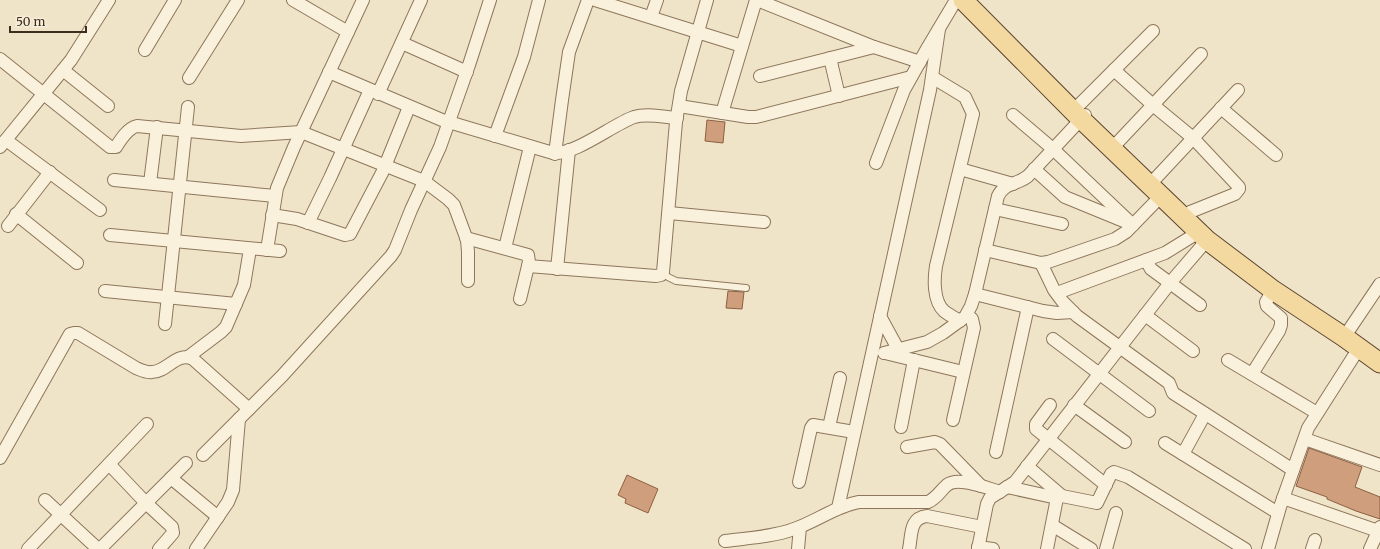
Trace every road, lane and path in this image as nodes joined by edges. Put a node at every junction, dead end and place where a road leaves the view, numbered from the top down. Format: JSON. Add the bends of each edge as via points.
{"nodes":[{"id":1,"x":109,"y":0,"type":"edge"},
{"id":2,"x":175,"y":0,"type":"edge"},
{"id":3,"x":238,"y":0,"type":"edge"},
{"id":4,"x":293,"y":0,"type":"edge"},
{"id":5,"x":363,"y":0,"type":"edge"},
{"id":6,"x":422,"y":0,"type":"edge"},
{"id":7,"x":490,"y":0,"type":"edge"},
{"id":8,"x":539,"y":0,"type":"edge"},
{"id":9,"x":588,"y":0,"type":"edge"},
{"id":10,"x":595,"y":0,"type":"edge"},
{"id":11,"x":657,"y":0,"type":"edge"},
{"id":12,"x":707,"y":0,"type":"edge"},
{"id":13,"x":756,"y":0,"type":"edge"},
{"id":14,"x":956,"y":0,"type":"edge"},
{"id":15,"x":963,"y":0,"type":"edge"},
{"id":16,"x":978,"y":0,"type":"edge"},
{"id":17,"x":651,"y":17,"type":"junction"},
{"id":18,"x":939,"y":28,"type":"junction"},
{"id":19,"x":1153,"y":31,"type":"dead end"},
{"id":20,"x":348,"y":32,"type":"junction"},
{"id":21,"x":698,"y":32,"type":"junction"},
{"id":22,"x":402,"y":43,"type":"junction"},
{"id":23,"x":742,"y":46,"type":"junction"},
{"id":24,"x":874,"y":47,"type":"junction"},
{"id":25,"x":144,"y":50,"type":"dead end"},
{"id":26,"x":1201,"y":54,"type":"dead end"},
{"id":27,"x":0,"y":58,"type":"edge"},
{"id":28,"x":830,"y":58,"type":"junction"},
{"id":29,"x":920,"y":62,"type":"junction"},
{"id":30,"x":62,"y":70,"type":"junction"},
{"id":31,"x":1114,"y":70,"type":"junction"},
{"id":32,"x":329,"y":72,"type":"junction"},
{"id":33,"x":467,"y":72,"type":"junction"},
{"id":34,"x":760,"y":76,"type":"dead end"},
{"id":35,"x":911,"y":77,"type":"junction"},
{"id":36,"x":932,"y":77,"type":"junction"},
{"id":37,"x":189,"y":78,"type":"dead end"},
{"id":38,"x":1238,"y":90,"type":"dead end"},
{"id":39,"x":374,"y":92,"type":"junction"},
{"id":40,"x":44,"y":94,"type":"junction"},
{"id":41,"x":839,"y":96,"type":"junction"},
{"id":42,"x":1153,"y":105,"type":"junction"},
{"id":43,"x":108,"y":106,"type":"dead end"},
{"id":44,"x":188,"y":107,"type":"dead end"},
{"id":45,"x":409,"y":107,"type":"junction"},
{"id":46,"x":1221,"y":108,"type":"junction"},
{"id":47,"x":678,"y":112,"type":"junction"},
{"id":48,"x":1083,"y":112,"type":"junction"},
{"id":49,"x":722,"y":113,"type":"junction"},
{"id":50,"x":1013,"y":115,"type":"dead end"},
{"id":51,"x":449,"y":122,"type":"junction"},
{"id":52,"x":157,"y":127,"type":"junction"},
{"id":53,"x":185,"y":131,"type":"junction"},
{"id":54,"x":301,"y":132,"type":"junction"},
{"id":55,"x":496,"y":136,"type":"junction"},
{"id":56,"x":1193,"y":138,"type":"junction"},
{"id":57,"x":1118,"y":142,"type":"junction"},
{"id":58,"x":3,"y":144,"type":"edge"},
{"id":59,"x":530,"y":147,"type":"junction"},
{"id":60,"x":344,"y":149,"type":"junction"},
{"id":61,"x":1052,"y":149,"type":"junction"},
{"id":62,"x":569,"y":150,"type":"junction"},
{"id":63,"x":555,"y":154,"type":"junction"},
{"id":64,"x":1276,"y":155,"type":"dead end"},
{"id":65,"x":876,"y":163,"type":"dead end"},
{"id":66,"x":385,"y":165,"type":"junction"},
{"id":67,"x":960,"y":169,"type":"junction"},
{"id":68,"x":1034,"y":169,"type":"junction"},
{"id":69,"x":50,"y":172,"type":"junction"},
{"id":70,"x":114,"y":180,"type":"dead end"},
{"id":71,"x":424,"y":181,"type":"junction"},
{"id":72,"x":150,"y":184,"type":"junction"},
{"id":73,"x":1013,"y":184,"type":"junction"},
{"id":74,"x":180,"y":186,"type":"junction"},
{"id":75,"x":1158,"y":187,"type":"junction"},
{"id":76,"x":276,"y":196,"type":"junction"},
{"id":77,"x":995,"y":209,"type":"junction"},
{"id":78,"x":100,"y":210,"type":"dead end"},
{"id":79,"x":1190,"y":212,"type":"junction"},
{"id":80,"x":669,"y":213,"type":"junction"},
{"id":81,"x":16,"y":214,"type":"junction"},
{"id":82,"x":272,"y":215,"type":"junction"},
{"id":83,"x":764,"y":222,"type":"dead end"},
{"id":84,"x":308,"y":223,"type":"junction"},
{"id":85,"x":1062,"y":224,"type":"dead end"},
{"id":86,"x":1133,"y":225,"type":"junction"},
{"id":87,"x":8,"y":226,"type":"dead end"},
{"id":88,"x":110,"y":235,"type":"dead end"},
{"id":89,"x":1203,"y":236,"type":"junction"},
{"id":90,"x":466,"y":238,"type":"junction"},
{"id":91,"x":174,"y":242,"type":"junction"},
{"id":92,"x":505,"y":248,"type":"junction"},
{"id":93,"x":250,"y":249,"type":"junction"},
{"id":94,"x":266,"y":250,"type":"junction"},
{"id":95,"x":985,"y":250,"type":"junction"},
{"id":96,"x":280,"y":251,"type":"dead end"},
{"id":97,"x":1146,"y":260,"type":"junction"},
{"id":98,"x":77,"y":263,"type":"dead end"},
{"id":99,"x":1041,"y":263,"type":"junction"},
{"id":100,"x":528,"y":266,"type":"junction"},
{"id":101,"x":557,"y":269,"type":"junction"},
{"id":102,"x":663,"y":272,"type":"junction"},
{"id":103,"x":468,"y":281,"type":"dead end"},
{"id":104,"x":1170,"y":283,"type":"junction"},
{"id":105,"x":1380,"y":284,"type":"edge"},
{"id":106,"x":746,"y":288,"type":"dead end"},
{"id":107,"x":1273,"y":290,"type":"junction"},
{"id":108,"x":105,"y":291,"type":"dead end"},
{"id":109,"x":975,"y":294,"type":"junction"},
{"id":110,"x":1057,"y":294,"type":"junction"},
{"id":111,"x":168,"y":298,"type":"junction"},
{"id":112,"x":520,"y":299,"type":"dead end"},
{"id":113,"x":236,"y":304,"type":"junction"},
{"id":114,"x":1200,"y":305,"type":"dead end"},
{"id":115,"x":1028,"y":307,"type":"junction"},
{"id":116,"x":1073,"y":312,"type":"junction"},
{"id":117,"x":1146,"y":315,"type":"junction"},
{"id":118,"x":880,"y":316,"type":"junction"},
{"id":119,"x":964,"y":318,"type":"junction"},
{"id":120,"x":165,"y":324,"type":"dead end"},
{"id":121,"x":1350,"y":330,"type":"junction"},
{"id":122,"x":1053,"y":339,"type":"dead end"},
{"id":123,"x":927,"y":342,"type":"junction"},
{"id":124,"x":1120,"y":346,"type":"junction"},
{"id":125,"x":1359,"y":348,"type":"junction"},
{"id":126,"x":898,"y":349,"type":"junction"},
{"id":127,"x":1193,"y":351,"type":"dead end"},
{"id":128,"x":878,"y":352,"type":"junction"},
{"id":129,"x":188,"y":357,"type":"junction"},
{"id":130,"x":1379,"y":357,"type":"edge"},
{"id":131,"x":1228,"y":360,"type":"dead end"},
{"id":132,"x":919,"y":361,"type":"junction"},
{"id":133,"x":963,"y":372,"type":"junction"},
{"id":134,"x":1099,"y":373,"type":"junction"},
{"id":135,"x":1252,"y":374,"type":"junction"},
{"id":136,"x":840,"y":378,"type":"dead end"},
{"id":137,"x":1050,"y":405,"type":"dead end"},
{"id":138,"x":1074,"y":405,"type":"junction"},
{"id":139,"x":249,"y":408,"type":"junction"},
{"id":140,"x":1148,"y":411,"type":"dead end"},
{"id":141,"x":1317,"y":413,"type":"junction"},
{"id":142,"x":1205,"y":414,"type":"junction"},
{"id":143,"x":239,"y":419,"type":"junction"},
{"id":144,"x":953,"y":420,"type":"dead end"},
{"id":145,"x":147,"y":424,"type":"dead end"},
{"id":146,"x":829,"y":427,"type":"junction"},
{"id":147,"x":901,"y":427,"type":"dead end"},
{"id":148,"x":854,"y":432,"type":"junction"},
{"id":149,"x":1048,"y":439,"type":"junction"},
{"id":150,"x":1305,"y":439,"type":"junction"},
{"id":151,"x":1125,"y":442,"type":"dead end"},
{"id":152,"x":1165,"y":443,"type":"dead end"},
{"id":153,"x":907,"y":447,"type":"dead end"},
{"id":154,"x":996,"y":452,"type":"dead end"},
{"id":155,"x":1183,"y":454,"type":"junction"},
{"id":156,"x":203,"y":455,"type":"dead end"},
{"id":157,"x":0,"y":458,"type":"edge"},
{"id":158,"x":186,"y":463,"type":"dead end"},
{"id":159,"x":109,"y":464,"type":"junction"},
{"id":160,"x":1380,"y":465,"type":"edge"},
{"id":161,"x":1027,"y":466,"type":"junction"},
{"id":162,"x":1293,"y":470,"type":"junction"},
{"id":163,"x":171,"y":478,"type":"junction"},
{"id":164,"x":799,"y":482,"type":"dead end"},
{"id":165,"x":1106,"y":485,"type":"junction"},
{"id":166,"x":982,"y":487,"type":"junction"},
{"id":167,"x":1003,"y":489,"type":"junction"},
{"id":168,"x":1059,"y":497,"type":"junction"},
{"id":169,"x":1283,"y":498,"type":"junction"},
{"id":170,"x":45,"y":500,"type":"dead end"},
{"id":171,"x":932,"y":500,"type":"junction"},
{"id":172,"x":146,"y":503,"type":"junction"},
{"id":173,"x":838,"y":508,"type":"junction"},
{"id":174,"x":1116,"y":513,"type":"dead end"},
{"id":175,"x":1278,"y":513,"type":"junction"},
{"id":176,"x":61,"y":515,"type":"junction"},
{"id":177,"x":927,"y":516,"type":"junction"},
{"id":178,"x":218,"y":517,"type":"junction"},
{"id":179,"x":1052,"y":525,"type":"junction"},
{"id":180,"x":800,"y":527,"type":"junction"},
{"id":181,"x":982,"y":528,"type":"junction"},
{"id":182,"x":1379,"y":529,"type":"edge"},
{"id":183,"x":725,"y":541,"type":"dead end"},
{"id":184,"x":748,"y":543,"type":"edge"},
{"id":185,"x":978,"y":548,"type":"edge"},
{"id":186,"x":28,"y":549,"type":"edge"},
{"id":187,"x":99,"y":549,"type":"edge"},
{"id":188,"x":159,"y":549,"type":"edge"},
{"id":189,"x":196,"y":549,"type":"edge"},
{"id":190,"x":798,"y":549,"type":"edge"},
{"id":191,"x":910,"y":549,"type":"edge"},
{"id":192,"x":993,"y":549,"type":"edge"},
{"id":193,"x":1047,"y":549,"type":"edge"},
{"id":194,"x":1091,"y":549,"type":"edge"},
{"id":195,"x":1106,"y":549,"type":"edge"},
{"id":196,"x":1245,"y":549,"type":"edge"},
{"id":197,"x":1268,"y":549,"type":"edge"},
{"id":198,"x":1370,"y":549,"type":"edge"}],
"edges":[{"from":1,"to":30,"type":"street"},
{"from":2,"to":25,"type":"street"},
{"from":3,"to":37,"type":"street"},
{"from":4,"to":20,"type":"street"},
{"from":5,"to":20,"type":"street"},
{"from":6,"to":22,"type":"street"},
{"from":7,"to":33,"type":"street"},
{"from":8,"to":55,"type":"street","via":[[524,57]]},
{"from":9,"to":63,"type":"street","via":[[569,52]]},
{"from":10,"to":17,"type":"street"},
{"from":11,"to":17,"type":"street"},
{"from":12,"to":21,"type":"street"},
{"from":13,"to":23,"type":"street"},
{"from":13,"to":24,"type":"street"},
{"from":14,"to":18,"type":"street"},
{"from":15,"to":48,"type":"main road"},
{"from":16,"to":48,"type":"main road"},
{"from":17,"to":21,"type":"street"},
{"from":18,"to":29,"type":"street"},
{"from":18,"to":36,"type":"street"},
{"from":19,"to":31,"type":"street"},
{"from":20,"to":32,"type":"street"},
{"from":21,"to":23,"type":"street"},
{"from":21,"to":47,"type":"street"},
{"from":22,"to":33,"type":"street"},
{"from":22,"to":39,"type":"street"},
{"from":23,"to":49,"type":"street"},
{"from":24,"to":28,"type":"street"},
{"from":24,"to":29,"type":"street"},
{"from":26,"to":42,"type":"street"},
{"from":27,"to":40,"type":"street"},
{"from":28,"to":34,"type":"street"},
{"from":28,"to":41,"type":"street"},
{"from":29,"to":35,"type":"street"},
{"from":30,"to":40,"type":"street"},
{"from":30,"to":43,"type":"street"},
{"from":31,"to":42,"type":"street"},
{"from":31,"to":48,"type":"street"},
{"from":32,"to":39,"type":"street"},
{"from":32,"to":54,"type":"street"},
{"from":33,"to":51,"type":"street"},
{"from":35,"to":41,"type":"street"},
{"from":35,"to":65,"type":"street"},
{"from":36,"to":67,"type":"street","via":[[965,97],[973,114]]},
{"from":36,"to":118,"type":"street"},
{"from":38,"to":46,"type":"street"},
{"from":39,"to":45,"type":"street"},
{"from":39,"to":60,"type":"street"},
{"from":40,"to":52,"type":"street","via":[[110,147],[116,147],[134,126]]},
{"from":40,"to":58,"type":"street"},
{"from":41,"to":49,"type":"street","via":[[756,117]]},
{"from":42,"to":56,"type":"street"},
{"from":42,"to":57,"type":"street"},
{"from":44,"to":53,"type":"street"},
{"from":45,"to":51,"type":"street"},
{"from":45,"to":66,"type":"street"},
{"from":46,"to":56,"type":"street"},
{"from":46,"to":64,"type":"street"},
{"from":47,"to":49,"type":"street"},
{"from":47,"to":62,"type":"street","via":[[634,117]]},
{"from":47,"to":80,"type":"street"},
{"from":48,"to":57,"type":"main road"},
{"from":48,"to":61,"type":"street"},
{"from":48,"to":75,"type":"main road"},
{"from":50,"to":61,"type":"street"},
{"from":51,"to":55,"type":"street"},
{"from":51,"to":71,"type":"street"},
{"from":52,"to":53,"type":"street"},
{"from":52,"to":72,"type":"street"},
{"from":53,"to":54,"type":"street","via":[[241,136]]},
{"from":53,"to":74,"type":"street"},
{"from":54,"to":60,"type":"street"},
{"from":54,"to":76,"type":"street"},
{"from":55,"to":59,"type":"street"},
{"from":56,"to":75,"type":"street"},
{"from":56,"to":79,"type":"street","via":[[1239,190],[1235,194]]},
{"from":57,"to":75,"type":"main road"},
{"from":58,"to":69,"type":"street"},
{"from":59,"to":63,"type":"street"},
{"from":59,"to":92,"type":"street"},
{"from":60,"to":66,"type":"street"},
{"from":60,"to":84,"type":"street"},
{"from":61,"to":68,"type":"street"},
{"from":61,"to":86,"type":"street"},
{"from":62,"to":63,"type":"street"},
{"from":62,"to":101,"type":"street"},
{"from":66,"to":71,"type":"street"},
{"from":66,"to":84,"type":"street","via":[[350,234],[345,235]]},
{"from":67,"to":73,"type":"street"},
{"from":67,"to":119,"type":"street","via":[[934,278],[942,308],[945,312]]},
{"from":68,"to":73,"type":"street","via":[[1023,180]]},
{"from":68,"to":86,"type":"street","via":[[1065,196]]},
{"from":69,"to":78,"type":"street"},
{"from":69,"to":81,"type":"street"},
{"from":70,"to":72,"type":"street"},
{"from":71,"to":90,"type":"street","via":[[454,205]]},
{"from":71,"to":139,"type":"street","via":[[391,256],[282,376]]},
{"from":72,"to":74,"type":"street"},
{"from":73,"to":77,"type":"street","via":[[1000,190]]},
{"from":74,"to":76,"type":"street"},
{"from":74,"to":91,"type":"street"},
{"from":75,"to":79,"type":"main road"},
{"from":75,"to":86,"type":"street"},
{"from":75,"to":89,"type":"main road"},
{"from":76,"to":82,"type":"street"},
{"from":77,"to":85,"type":"street"},
{"from":77,"to":95,"type":"street"},
{"from":79,"to":121,"type":"main road","via":[[1238,254]]},
{"from":80,"to":83,"type":"street"},
{"from":80,"to":102,"type":"street"},
{"from":81,"to":87,"type":"street"},
{"from":81,"to":98,"type":"street"},
{"from":82,"to":84,"type":"street"},
{"from":82,"to":94,"type":"street"},
{"from":86,"to":99,"type":"street","via":[[1115,239]]},
{"from":88,"to":91,"type":"street"},
{"from":89,"to":97,"type":"street"},
{"from":89,"to":104,"type":"street"},
{"from":89,"to":107,"type":"main road"},
{"from":90,"to":92,"type":"street"},
{"from":90,"to":103,"type":"street"},
{"from":91,"to":93,"type":"street"},
{"from":91,"to":111,"type":"street"},
{"from":92,"to":100,"type":"street","via":[[528,255]]},
{"from":93,"to":94,"type":"street"},
{"from":93,"to":113,"type":"street","via":[[244,285]]},
{"from":94,"to":96,"type":"street"},
{"from":95,"to":99,"type":"street"},
{"from":95,"to":109,"type":"street"},
{"from":97,"to":104,"type":"street","via":[[1151,269]]},
{"from":97,"to":110,"type":"street"},
{"from":99,"to":110,"type":"street"},
{"from":100,"to":101,"type":"street"},
{"from":100,"to":112,"type":"street"},
{"from":101,"to":102,"type":"street","via":[[656,276]]},
{"from":102,"to":106,"type":"lane","via":[[668,278],[676,281]]},
{"from":104,"to":114,"type":"street"},
{"from":104,"to":117,"type":"street"},
{"from":105,"to":121,"type":"street"},
{"from":107,"to":125,"type":"main road"},
{"from":107,"to":135,"type":"street","via":[[1266,302],[1267,306],[1281,318],[1281,325]]},
{"from":108,"to":111,"type":"street"},
{"from":109,"to":115,"type":"street"},
{"from":109,"to":119,"type":"street"},
{"from":110,"to":116,"type":"street"},
{"from":111,"to":113,"type":"street"},
{"from":111,"to":120,"type":"street"},
{"from":113,"to":129,"type":"street","via":[[226,327]]},
{"from":115,"to":116,"type":"street","via":[[1053,313]]},
{"from":115,"to":154,"type":"street"},
{"from":116,"to":124,"type":"street"},
{"from":117,"to":124,"type":"street"},
{"from":117,"to":127,"type":"street"},
{"from":118,"to":126,"type":"street"},
{"from":118,"to":128,"type":"street"},
{"from":119,"to":123,"type":"street"},
{"from":119,"to":133,"type":"street","via":[[972,319],[974,328]]},
{"from":121,"to":130,"type":"main road"},
{"from":122,"to":134,"type":"street"},
{"from":123,"to":126,"type":"street"},
{"from":123,"to":132,"type":"street"},
{"from":124,"to":134,"type":"street"},
{"from":124,"to":142,"type":"street","via":[[1169,383],[1173,393]]},
{"from":125,"to":130,"type":"main road"},
{"from":125,"to":141,"type":"street"},
{"from":126,"to":128,"type":"street"},
{"from":128,"to":132,"type":"street"},
{"from":128,"to":148,"type":"street"},
{"from":129,"to":139,"type":"street"},
{"from":129,"to":157,"type":"street","via":[[179,358],[162,370],[145,372],[78,333],[70,334]]},
{"from":131,"to":135,"type":"street"},
{"from":132,"to":133,"type":"street"},
{"from":132,"to":147,"type":"street"},
{"from":133,"to":144,"type":"street"},
{"from":134,"to":138,"type":"street"},
{"from":134,"to":140,"type":"street"},
{"from":135,"to":141,"type":"street"},
{"from":136,"to":146,"type":"street"},
{"from":137,"to":149,"type":"street","via":[[1035,427]]},
{"from":138,"to":149,"type":"street"},
{"from":138,"to":151,"type":"street"},
{"from":139,"to":143,"type":"street"},
{"from":141,"to":150,"type":"street"},
{"from":142,"to":155,"type":"street"},
{"from":142,"to":162,"type":"street"},
{"from":143,"to":156,"type":"street"},
{"from":143,"to":178,"type":"street","via":[[234,490]]},
{"from":145,"to":159,"type":"street"},
{"from":146,"to":148,"type":"street"},
{"from":146,"to":164,"type":"street","via":[[817,424],[811,428]]},
{"from":148,"to":173,"type":"street"},
{"from":149,"to":161,"type":"street"},
{"from":149,"to":165,"type":"street"},
{"from":150,"to":160,"type":"street"},
{"from":150,"to":162,"type":"street"},
{"from":152,"to":155,"type":"street"},
{"from":153,"to":166,"type":"street","via":[[934,442],[940,444]]},
{"from":155,"to":175,"type":"street"},
{"from":158,"to":163,"type":"street"},
{"from":159,"to":172,"type":"street"},
{"from":159,"to":176,"type":"street"},
{"from":161,"to":167,"type":"street","via":[[1015,482]]},
{"from":161,"to":168,"type":"street"},
{"from":162,"to":169,"type":"street"},
{"from":163,"to":172,"type":"street"},
{"from":163,"to":178,"type":"street"},
{"from":165,"to":168,"type":"street","via":[[1097,503]]},
{"from":165,"to":196,"type":"street","via":[[1114,472],[1128,477]]},
{"from":166,"to":167,"type":"street"},
{"from":166,"to":171,"type":"street","via":[[952,482]]},
{"from":167,"to":168,"type":"street"},
{"from":167,"to":181,"type":"street","via":[[990,498]]},
{"from":168,"to":179,"type":"street"},
{"from":169,"to":175,"type":"street"},
{"from":169,"to":182,"type":"street"},
{"from":170,"to":176,"type":"street"},
{"from":171,"to":173,"type":"street","via":[[859,502]]},
{"from":171,"to":177,"type":"street"},
{"from":172,"to":187,"type":"street"},
{"from":172,"to":188,"type":"street","via":[[173,530]]},
{"from":173,"to":180,"type":"street"},
{"from":174,"to":195,"type":"street"},
{"from":175,"to":197,"type":"street"},
{"from":176,"to":186,"type":"street"},
{"from":176,"to":187,"type":"street"},
{"from":177,"to":181,"type":"street"},
{"from":177,"to":191,"type":"street","via":[[916,520],[913,525]]},
{"from":178,"to":189,"type":"street"},
{"from":179,"to":193,"type":"street"},
{"from":179,"to":194,"type":"street"},
{"from":180,"to":184,"type":"street"},
{"from":180,"to":190,"type":"street"},
{"from":181,"to":185,"type":"street"},
{"from":182,"to":198,"type":"street"},
{"from":183,"to":184,"type":"street"},
{"from":185,"to":192,"type":"street"}]}
